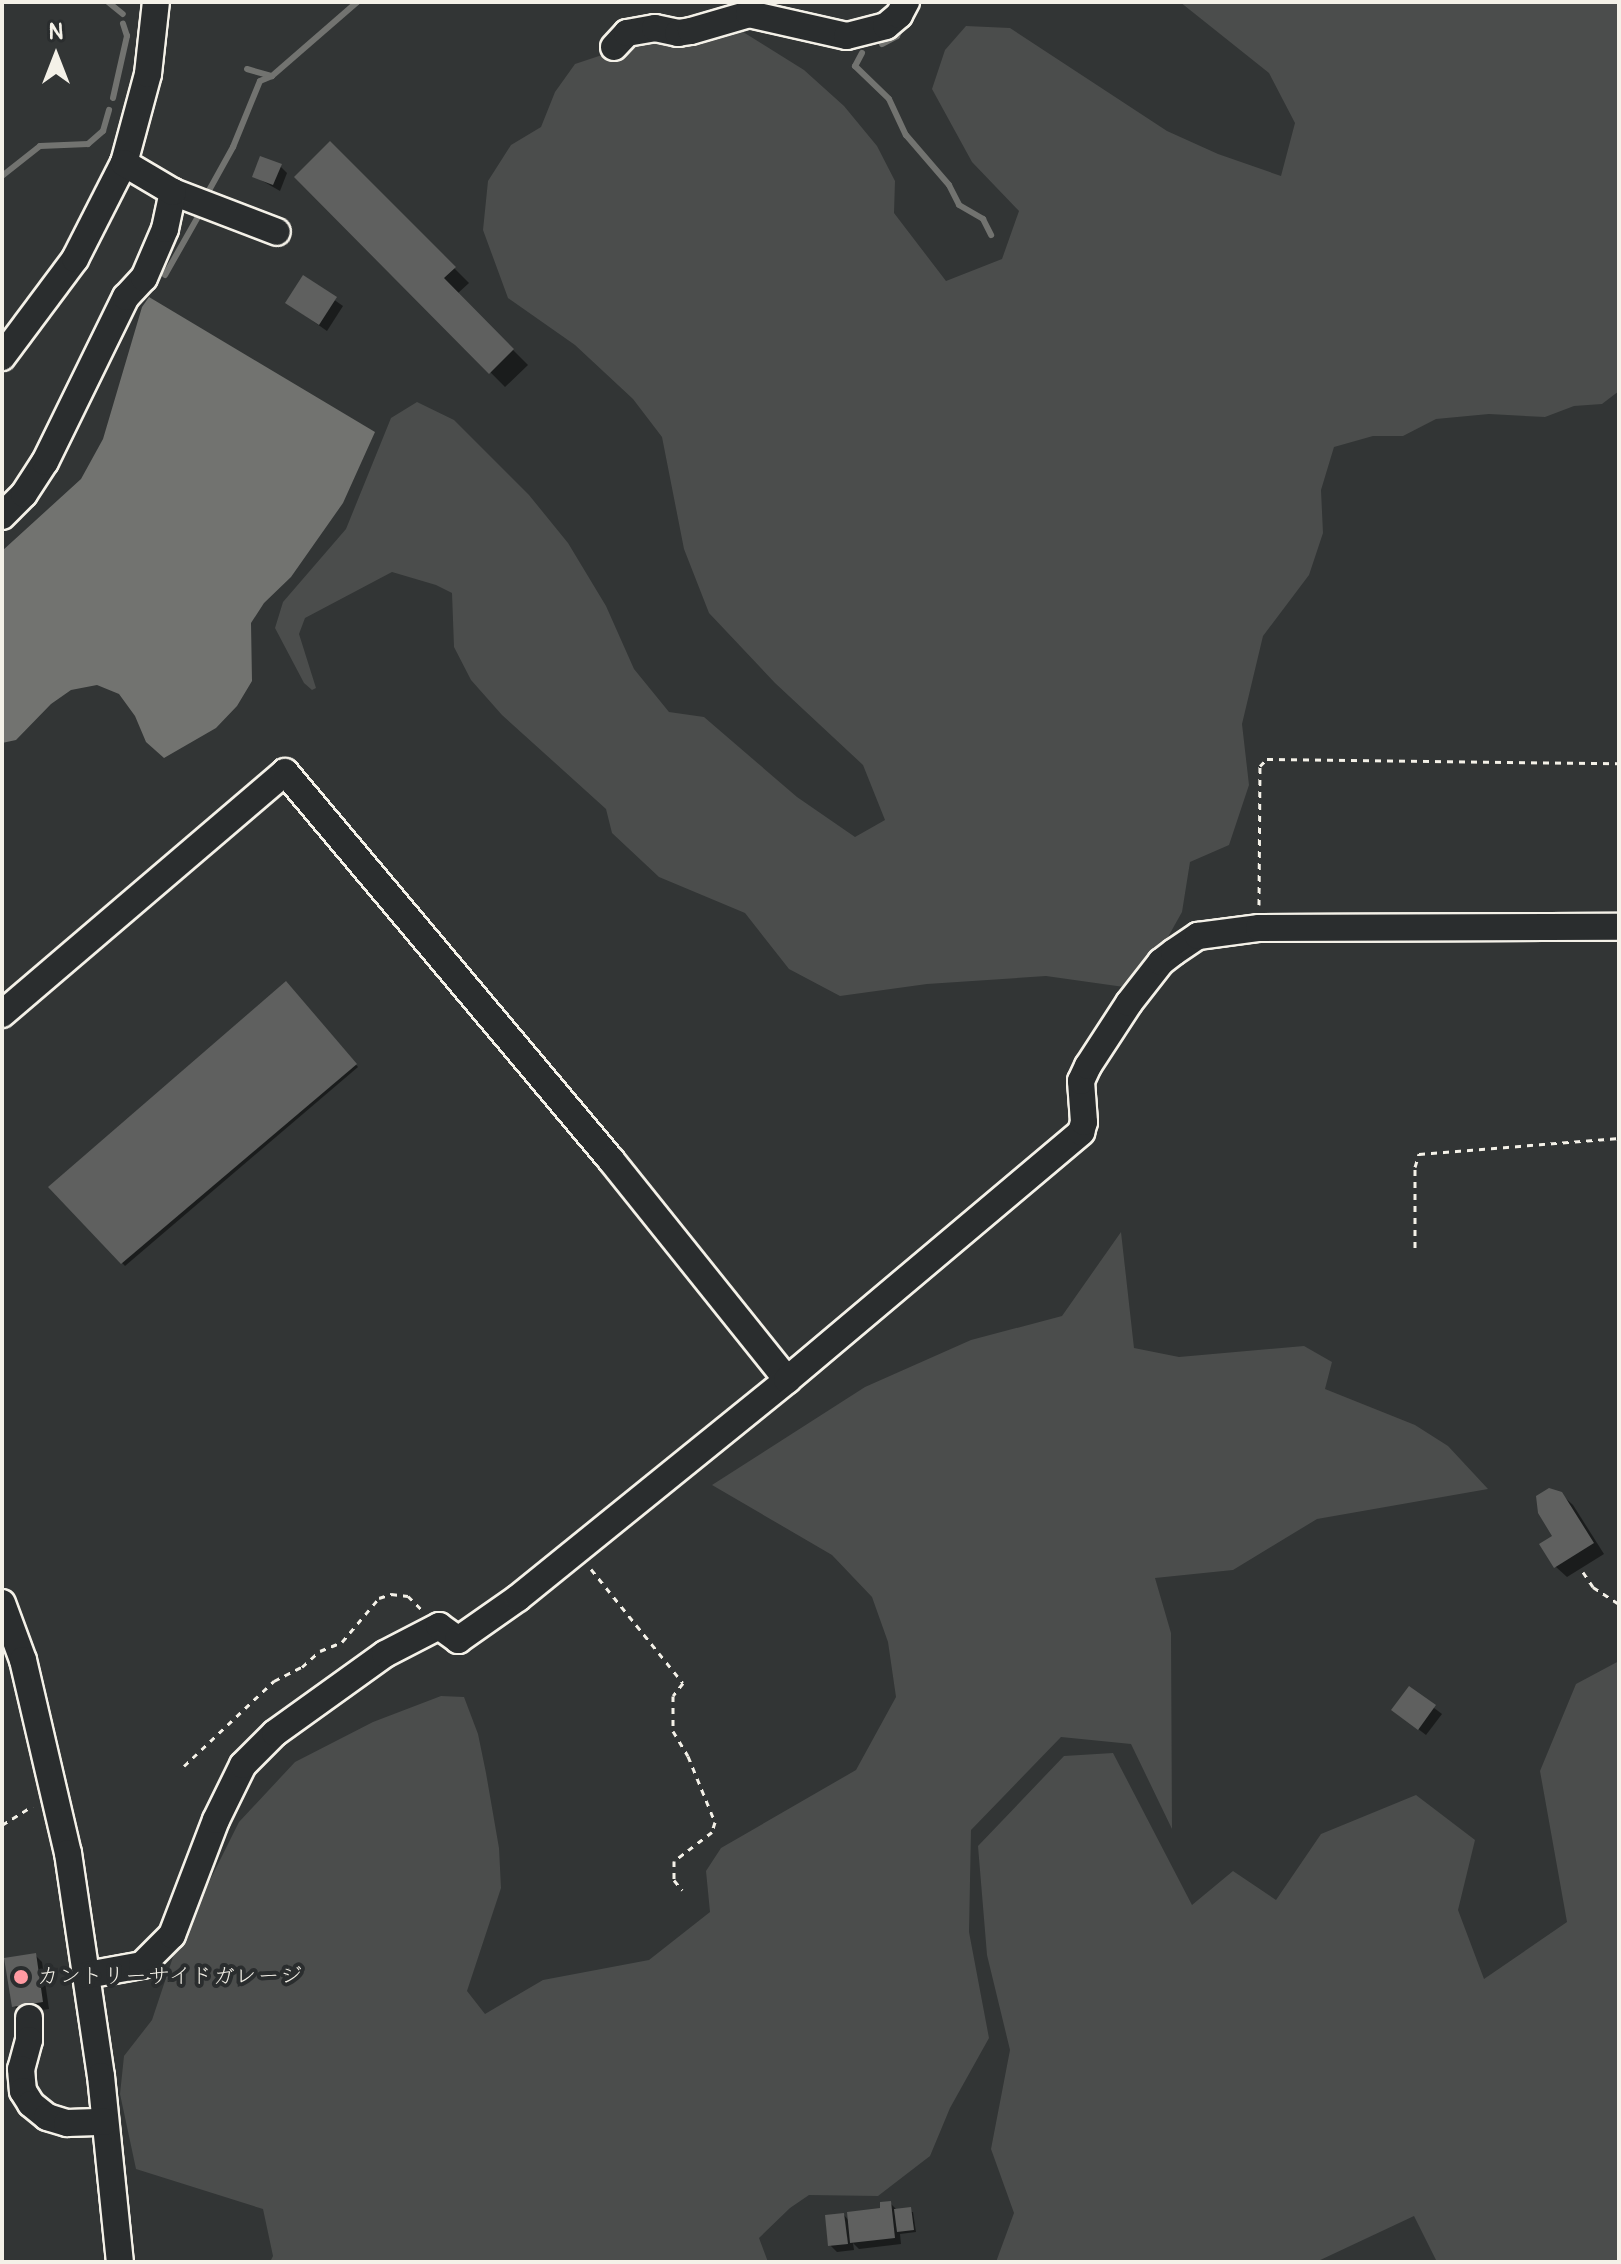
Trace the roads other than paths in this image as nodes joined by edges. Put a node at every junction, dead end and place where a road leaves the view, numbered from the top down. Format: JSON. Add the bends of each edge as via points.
{"nodes":[{"id":1,"x":906,"y":2,"type":"edge"},
{"id":2,"x":152,"y":3,"type":"edge"},
{"id":3,"x":614,"y":47,"type":"dead end"},
{"id":4,"x":124,"y":163,"type":"junction"},
{"id":5,"x":173,"y":192,"type":"junction"},
{"id":6,"x":277,"y":232,"type":"dead end"},
{"id":7,"x":2,"y":357,"type":"edge"},
{"id":8,"x":2,"y":516,"type":"edge"},
{"id":9,"x":1619,"y":927,"type":"edge"},
{"id":10,"x":2,"y":1014,"type":"edge"},
{"id":11,"x":787,"y":1380,"type":"junction"},
{"id":12,"x":2,"y":1603,"type":"edge"},
{"id":13,"x":87,"y":1975,"type":"junction"},
{"id":14,"x":29,"y":2018,"type":"dead end"},
{"id":15,"x":105,"y":2122,"type":"junction"},
{"id":16,"x":120,"y":2262,"type":"edge"}],
"edges":[{"from":1,"to":3,"type":"street","via":[[886,26],[847,36],[749,14],[691,31],[655,28],[627,33]]},
{"from":2,"to":4,"type":"street","via":[[148,74]]},
{"from":4,"to":5,"type":"street"},
{"from":4,"to":7,"type":"street","via":[[75,259]]},
{"from":5,"to":6,"type":"street"},
{"from":5,"to":8,"type":"street","via":[[165,229],[144,278],[126,297],[45,462]]},
{"from":9,"to":11,"type":"street","via":[[1259,928],[1198,936],[1161,962],[1088,1066],[1081,1081],[1081,1132]]},
{"from":10,"to":11,"type":"street","via":[[285,772],[611,1160]]},
{"from":11,"to":13,"type":"street","via":[[458,1640],[439,1626],[385,1654],[264,1743],[243,1765],[229,1792],[172,1935],[142,1965]]},
{"from":12,"to":13,"type":"street","via":[[23,1660],[68,1853]]},
{"from":13,"to":15,"type":"street"},
{"from":14,"to":15,"type":"street","via":[[21,2069],[23,2091],[31,2104],[47,2117],[67,2123]]},
{"from":15,"to":16,"type":"street"}]}
